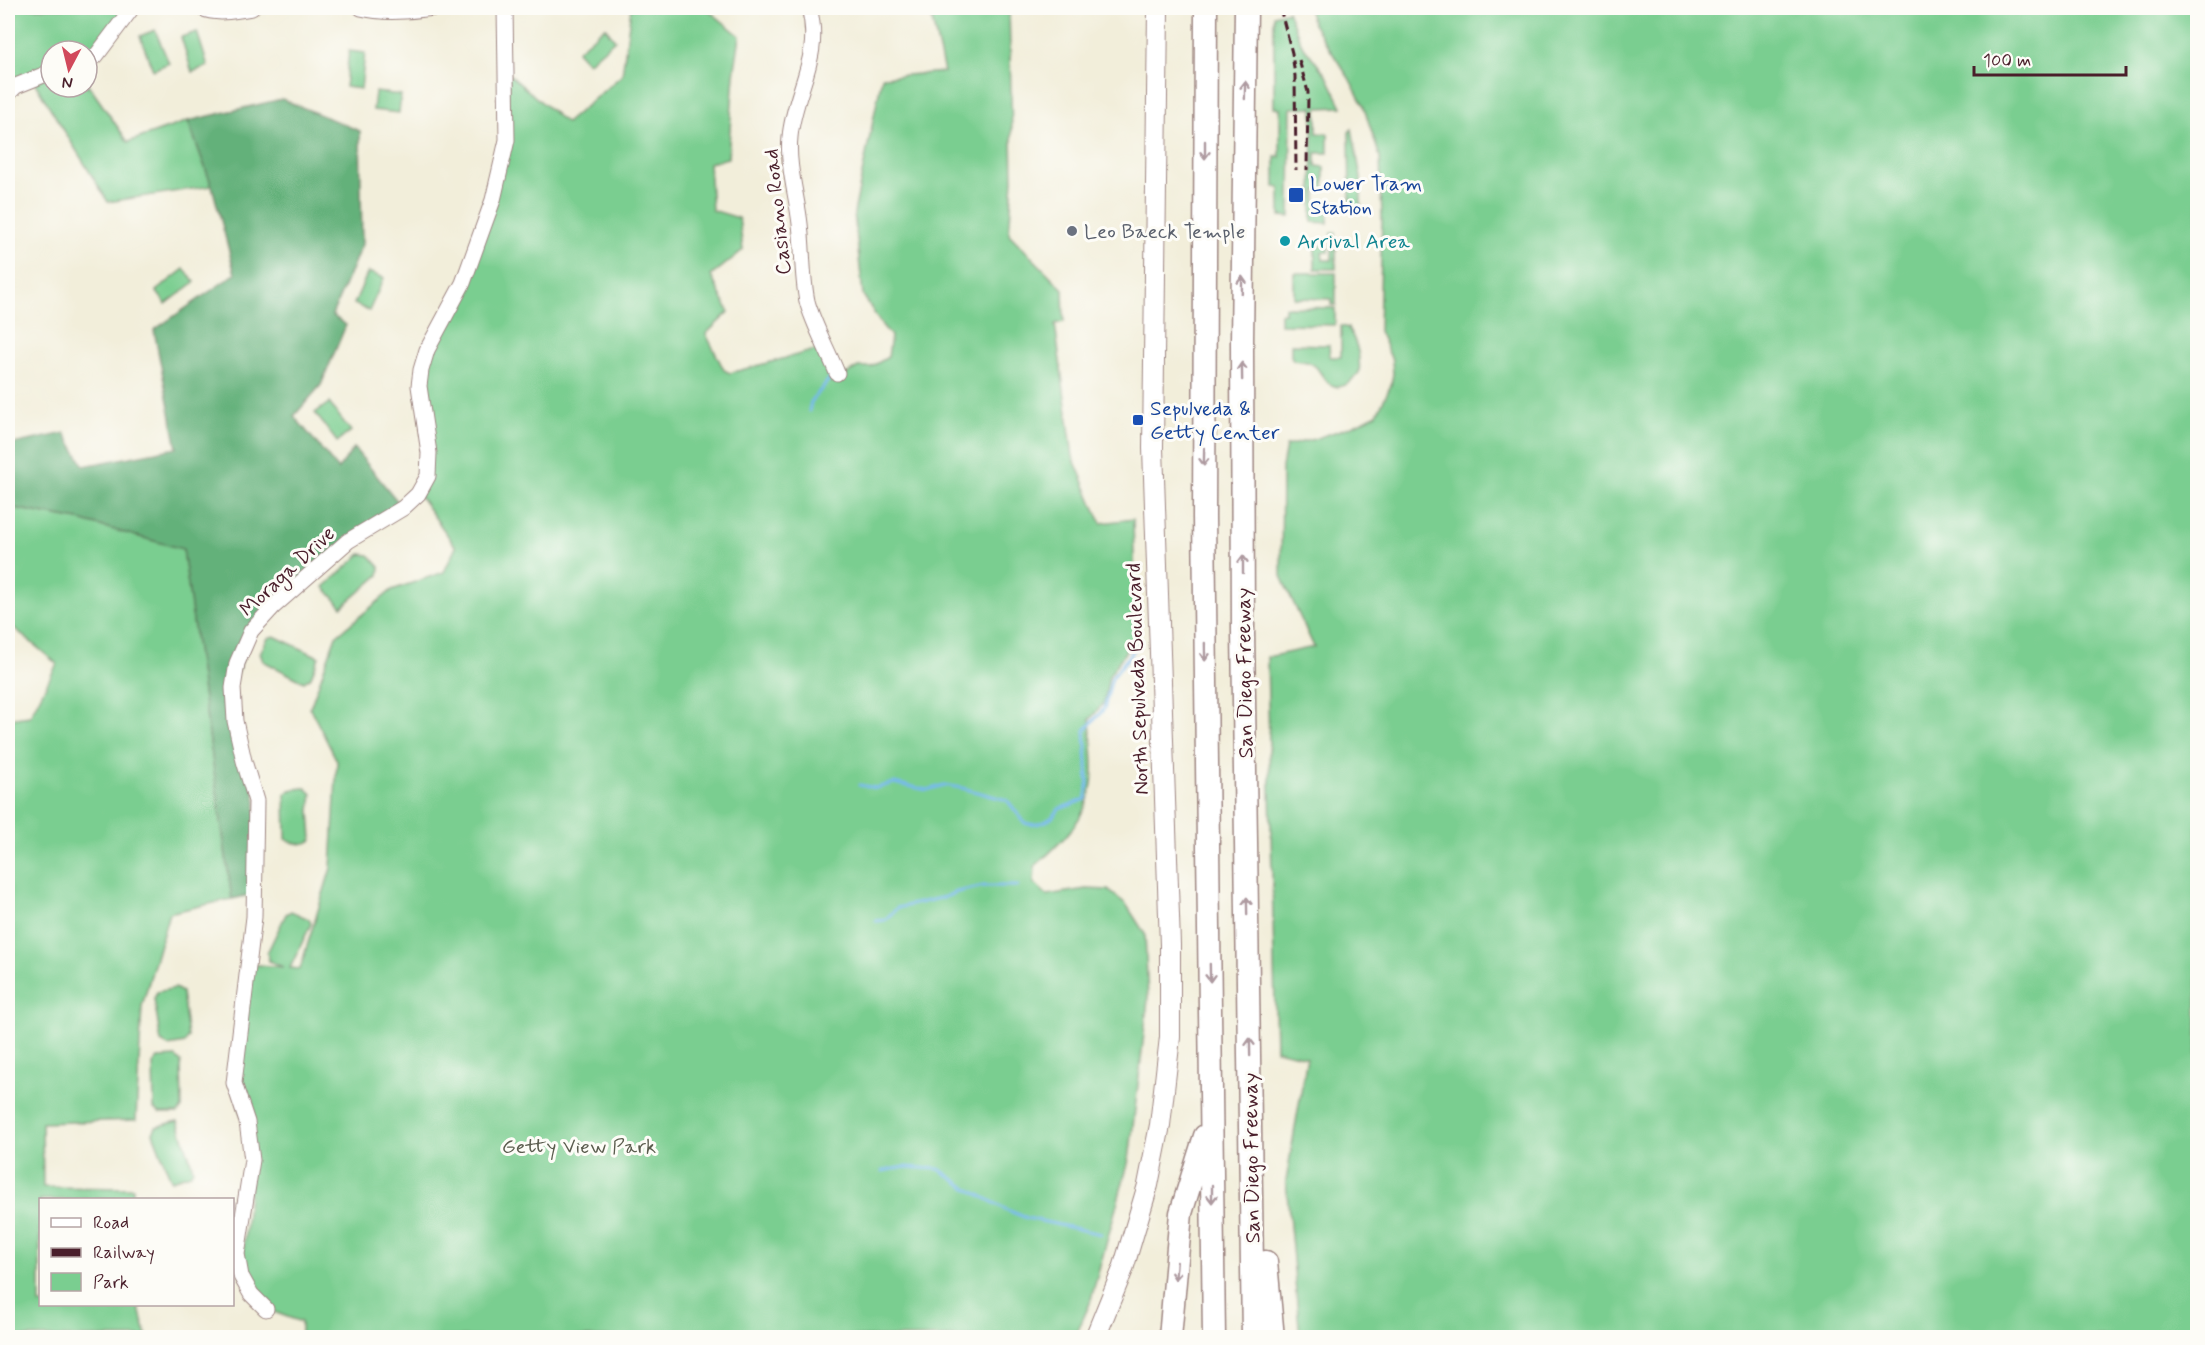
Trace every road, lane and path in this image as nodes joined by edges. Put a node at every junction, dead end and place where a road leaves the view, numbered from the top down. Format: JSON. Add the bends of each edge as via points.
{"nodes":[{"id":1,"x":132,"y":8,"type":"edge"},
{"id":2,"x":201,"y":8,"type":"edge"},
{"id":3,"x":252,"y":8,"type":"edge"},
{"id":4,"x":361,"y":8,"type":"edge"},
{"id":5,"x":434,"y":8,"type":"edge"},
{"id":6,"x":505,"y":8,"type":"edge"},
{"id":7,"x":809,"y":8,"type":"edge"},
{"id":8,"x":1158,"y":8,"type":"edge"},
{"id":9,"x":1206,"y":8,"type":"edge"},
{"id":10,"x":1246,"y":8,"type":"edge"},
{"id":11,"x":99,"y":51,"type":"edge"},
{"id":12,"x":39,"y":77,"type":"edge"},
{"id":13,"x":8,"y":94,"type":"edge"},
{"id":14,"x":837,"y":374,"type":"dead end"},
{"id":15,"x":1251,"y":1105,"type":"junction"},
{"id":16,"x":1212,"y":1115,"type":"junction"},
{"id":17,"x":266,"y":1309,"type":"dead end"},
{"id":18,"x":1253,"y":1327,"type":"edge"},
{"id":19,"x":1095,"y":1338,"type":"edge"},
{"id":20,"x":1170,"y":1338,"type":"edge"},
{"id":21,"x":1214,"y":1338,"type":"edge"},
{"id":22,"x":1241,"y":1338,"type":"edge"},
{"id":23,"x":1273,"y":1338,"type":"edge"}],
"edges":[{"from":1,"to":11,"type":"street"},
{"from":2,"to":3,"type":"street","via":[[230,12]]},
{"from":4,"to":5,"type":"street","via":[[404,12]]},
{"from":6,"to":17,"type":"street","name":"Moraga Drive","via":[[507,140],[493,200],[463,283],[427,350],[421,370],[419,386],[429,453],[428,476],[418,494],[403,508],[348,541],[274,606],[252,631],[236,671],[235,721],[256,801],[254,917],[234,1083],[247,1122],[252,1160],[237,1254],[241,1276]]},
{"from":7,"to":14,"type":"street","name":"Casiano Road","via":[[814,38],[811,62],[792,123],[790,153],[807,302]]},
{"from":8,"to":19,"type":"main road","name":"North Sepulveda Boulevard","via":[[1153,455],[1170,1037],[1163,1105],[1148,1185],[1123,1269]]},
{"from":9,"to":16,"type":"highway","name":"San Diego Freeway","one_way":true,"via":[[1205,665]]},
{"from":15,"to":10,"type":"highway","name":"San Diego Freeway","one_way":true,"via":[[1242,399]]},
{"from":12,"to":13,"type":"street","via":[[16,86]]},
{"from":15,"to":18,"type":"highway","name":"San Diego Freeway"},
{"from":15,"to":23,"type":"highway"},
{"from":16,"to":20,"type":"highway","one_way":true,"via":[[1181,1212]]},
{"from":16,"to":21,"type":"highway","name":"San Diego Freeway","one_way":true},
{"from":18,"to":22,"type":"highway"}]}
